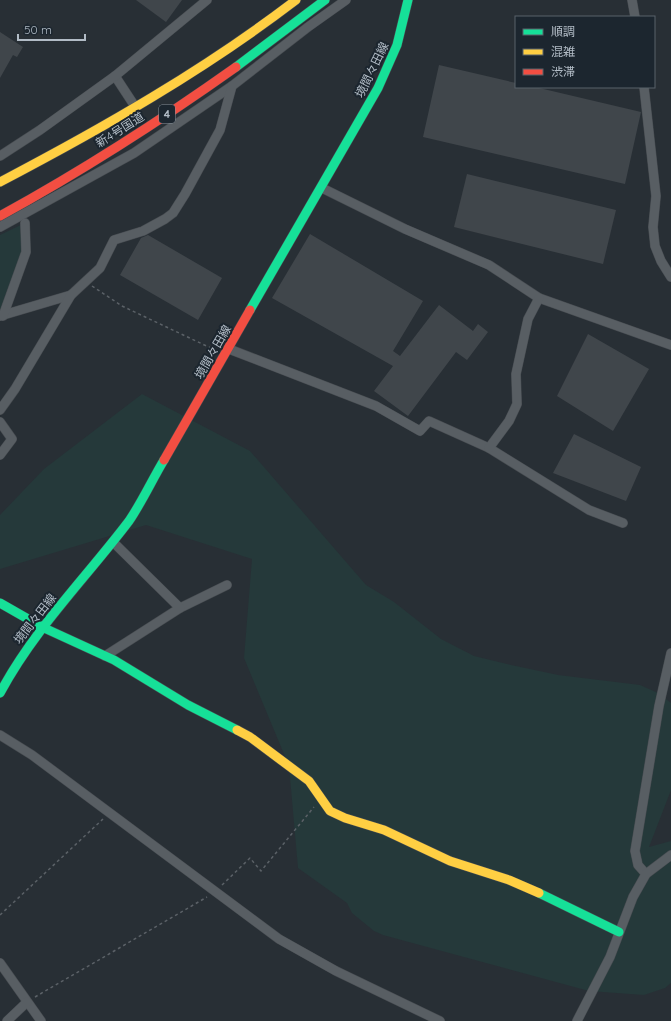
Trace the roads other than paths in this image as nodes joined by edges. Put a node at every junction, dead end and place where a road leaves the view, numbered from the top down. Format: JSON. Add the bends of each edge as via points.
{"nodes":[{"id":1,"x":207,"y":0,"type":"edge"},
{"id":2,"x":296,"y":0,"type":"edge"},
{"id":3,"x":325,"y":0,"type":"edge"},
{"id":4,"x":346,"y":0,"type":"edge"},
{"id":5,"x":408,"y":0,"type":"edge"},
{"id":6,"x":632,"y":0,"type":"edge"},
{"id":7,"x":635,"y":16,"type":"edge"},
{"id":8,"x":115,"y":76,"type":"junction"},
{"id":9,"x":232,"y":86,"type":"junction"},
{"id":10,"x":644,"y":88,"type":"edge"},
{"id":11,"x":136,"y":108,"type":"junction"},
{"id":12,"x":0,"y":156,"type":"edge"},
{"id":13,"x":0,"y":182,"type":"edge"},
{"id":14,"x":322,"y":188,"type":"junction"},
{"id":15,"x":0,"y":216,"type":"edge"},
{"id":16,"x":25,"y":223,"type":"dead end"},
{"id":17,"x":0,"y":228,"type":"edge"},
{"id":18,"x":671,"y":277,"type":"edge"},
{"id":19,"x":71,"y":295,"type":"junction"},
{"id":20,"x":539,"y":298,"type":"junction"},
{"id":21,"x":2,"y":316,"type":"edge"},
{"id":22,"x":671,"y":345,"type":"edge"},
{"id":23,"x":227,"y":352,"type":"junction"},
{"id":24,"x":0,"y":410,"type":"edge"},
{"id":25,"x":0,"y":422,"type":"edge"},
{"id":26,"x":489,"y":448,"type":"junction"},
{"id":27,"x":0,"y":455,"type":"edge"},
{"id":28,"x":623,"y":522,"type":"dead end"},
{"id":29,"x":113,"y":542,"type":"junction"},
{"id":30,"x":227,"y":585,"type":"dead end"},
{"id":31,"x":0,"y":603,"type":"edge"},
{"id":32,"x":180,"y":608,"type":"junction"},
{"id":33,"x":42,"y":627,"type":"junction"},
{"id":34,"x":671,"y":653,"type":"edge"},
{"id":35,"x":105,"y":656,"type":"junction"},
{"id":36,"x":0,"y":693,"type":"edge"},
{"id":37,"x":0,"y":735,"type":"edge"},
{"id":38,"x":671,"y":855,"type":"edge"},
{"id":39,"x":646,"y":874,"type":"junction"},
{"id":40,"x":619,"y":932,"type":"junction"},
{"id":41,"x":0,"y":963,"type":"edge"},
{"id":42,"x":27,"y":1002,"type":"junction"},
{"id":43,"x":7,"y":1021,"type":"edge"},
{"id":44,"x":41,"y":1021,"type":"edge"},
{"id":45,"x":440,"y":1021,"type":"edge"},
{"id":46,"x":577,"y":1021,"type":"edge"}],
"edges":[{"from":1,"to":8,"type":"street"},
{"from":2,"to":11,"type":"main road","name":"新4号国道","number":"4","via":[[194,72]]},
{"from":3,"to":15,"type":"main road","name":"新4号国道","number":"4","via":[[273,40],[153,124]]},
{"from":4,"to":9,"type":"street"},
{"from":5,"to":14,"type":"main road","name":"境間々田線","via":[[405,22],[393,58]]},
{"from":6,"to":7,"type":"street"},
{"from":8,"to":11,"type":"street"},
{"from":8,"to":12,"type":"street"},
{"from":9,"to":17,"type":"street","via":[[134,153]]},
{"from":9,"to":19,"type":"street","via":[[220,130],[173,212],[143,231],[114,240],[100,268]]},
{"from":10,"to":18,"type":"street","via":[[656,196],[653,227],[655,246]]},
{"from":11,"to":13,"type":"main road","name":"新4号国道","number":"4"},
{"from":14,"to":20,"type":"street","via":[[405,229],[489,265]]},
{"from":14,"to":23,"type":"main road","name":"境間々田線"},
{"from":16,"to":21,"type":"street","via":[[26,252]]},
{"from":19,"to":21,"type":"street"},
{"from":19,"to":24,"type":"street"},
{"from":20,"to":22,"type":"street"},
{"from":20,"to":26,"type":"street","via":[[528,319],[516,374],[517,404],[510,421]]},
{"from":23,"to":26,"type":"street","via":[[376,406],[420,430],[429,421]]},
{"from":23,"to":29,"type":"main road","name":"境間々田線","via":[[130,519]]},
{"from":25,"to":27,"type":"street","via":[[12,439]]},
{"from":26,"to":28,"type":"street","via":[[589,510]]},
{"from":29,"to":32,"type":"street"},
{"from":29,"to":33,"type":"main road","name":"境間々田線"},
{"from":30,"to":32,"type":"street"},
{"from":31,"to":33,"type":"main road"},
{"from":32,"to":35,"type":"street"},
{"from":33,"to":35,"type":"main road"},
{"from":33,"to":36,"type":"main road","name":"境間々田線","via":[[9,675]]},
{"from":34,"to":39,"type":"street","via":[[659,706],[635,851],[638,865]]},
{"from":35,"to":40,"type":"main road","via":[[188,705],[250,737],[309,781],[330,811],[384,830],[450,861],[509,880]]},
{"from":37,"to":45,"type":"street","via":[[32,755],[279,939],[336,971]]},
{"from":38,"to":39,"type":"street"},
{"from":39,"to":40,"type":"street","via":[[633,897]]},
{"from":40,"to":46,"type":"street","via":[[610,957]]},
{"from":41,"to":42,"type":"street"},
{"from":42,"to":43,"type":"street"},
{"from":42,"to":44,"type":"street"}]}
